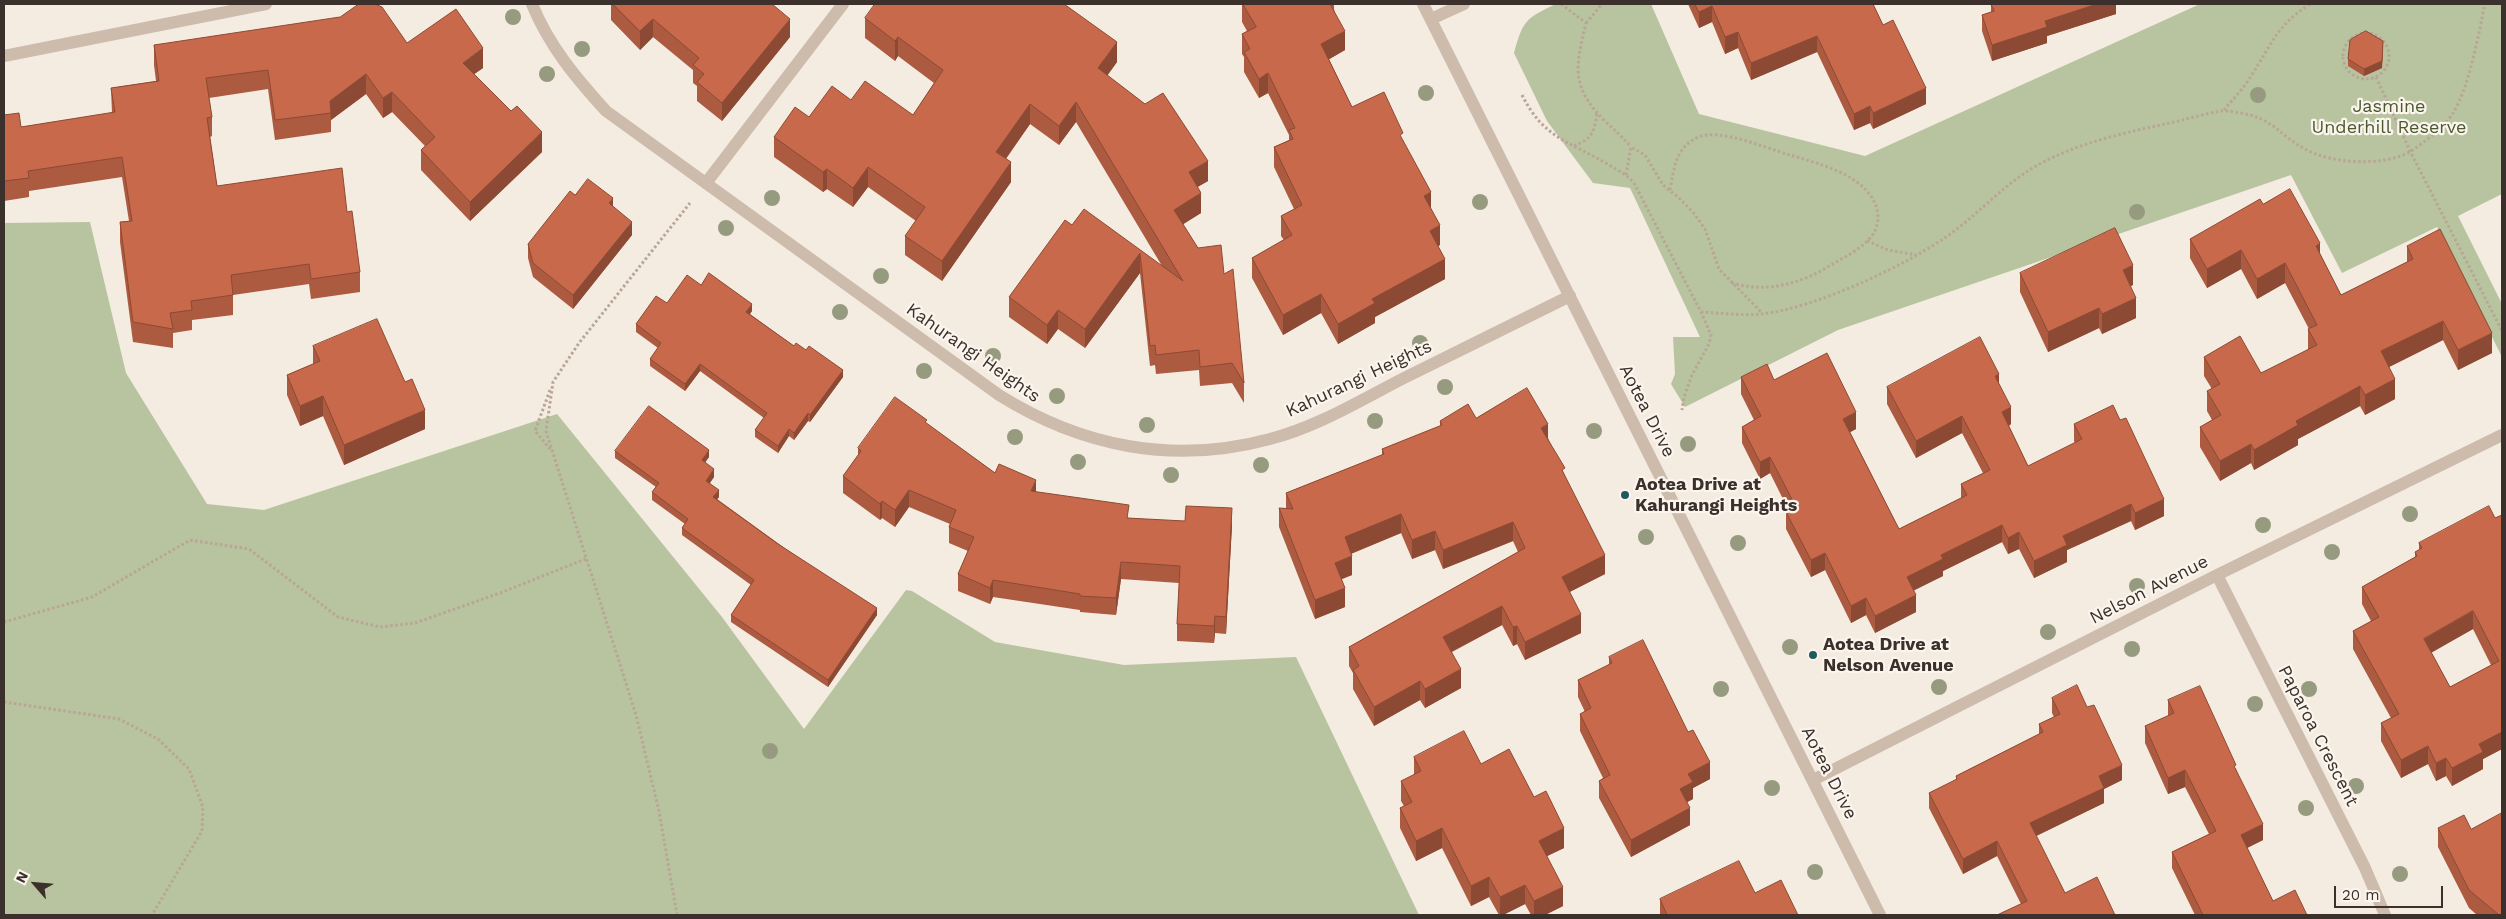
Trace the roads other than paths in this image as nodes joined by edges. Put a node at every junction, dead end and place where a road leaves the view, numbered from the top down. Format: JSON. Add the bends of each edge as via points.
{"nodes":[{"id":1,"x":266,"y":4,"type":"edge"},
{"id":2,"x":532,"y":4,"type":"edge"},
{"id":3,"x":844,"y":4,"type":"edge"},
{"id":4,"x":1423,"y":4,"type":"edge"},
{"id":5,"x":1464,"y":4,"type":"edge"},
{"id":6,"x":1431,"y":19,"type":"junction"},
{"id":7,"x":4,"y":56,"type":"edge"},
{"id":8,"x":706,"y":183,"type":"junction"},
{"id":9,"x":1570,"y":296,"type":"junction"},
{"id":10,"x":2502,"y":435,"type":"edge"},
{"id":11,"x":2217,"y":575,"type":"junction"},
{"id":12,"x":1813,"y":780,"type":"junction"},
{"id":13,"x":1880,"y":915,"type":"edge"},
{"id":14,"x":2384,"y":915,"type":"edge"}],
"edges":[{"from":1,"to":7,"type":"street"},
{"from":2,"to":8,"type":"street","name":"Kahurangi Heights","via":[[541,27],[571,72],[606,111]]},
{"from":3,"to":8,"type":"street"},
{"from":4,"to":6,"type":"street","name":"Aotea Drive"},
{"from":5,"to":6,"type":"street"},
{"from":6,"to":9,"type":"street","name":"Aotea Drive"},
{"from":8,"to":9,"type":"street","name":"Kahurangi Heights","via":[[1030,415],[1070,432],[1120,446],[1172,450],[1218,448],[1271,439],[1323,419]]},
{"from":9,"to":12,"type":"street","name":"Aotea Drive"},
{"from":10,"to":11,"type":"street","name":"Nelson Avenue"},
{"from":11,"to":12,"type":"street","name":"Nelson Avenue"},
{"from":11,"to":14,"type":"street","name":"Paparoa Crescent","via":[[2365,868]]},
{"from":12,"to":13,"type":"street","name":"Aotea Drive"}]}
